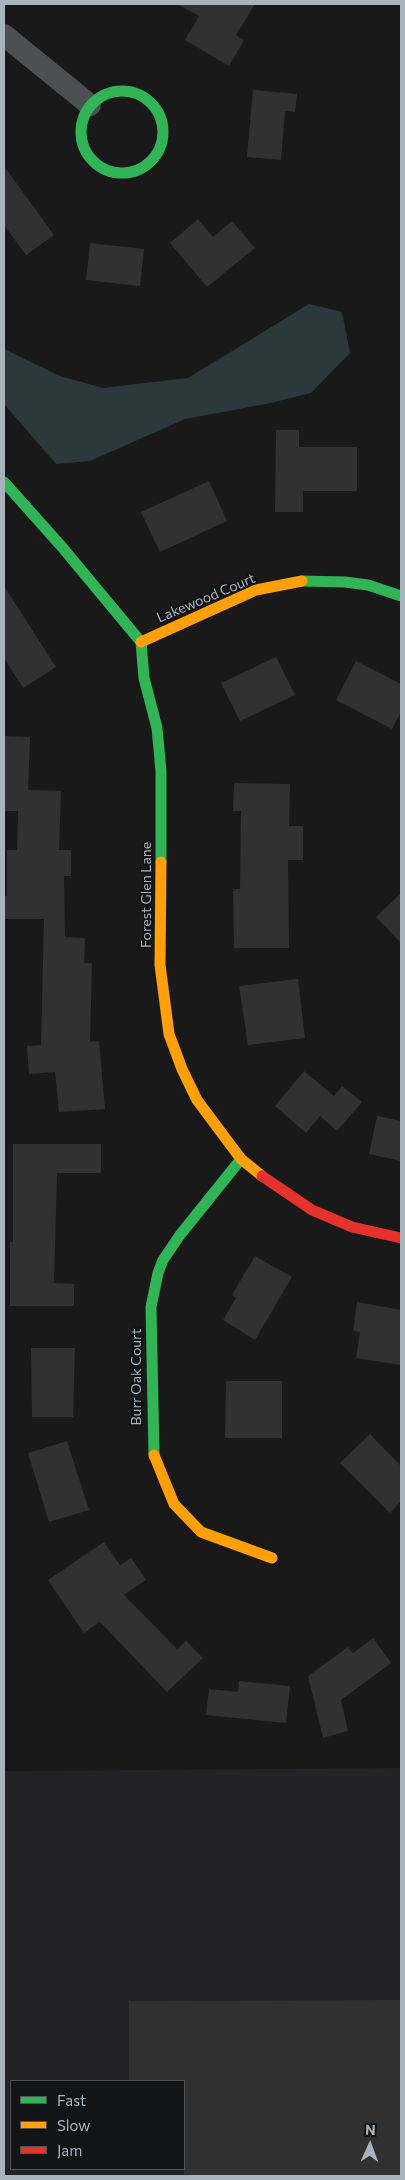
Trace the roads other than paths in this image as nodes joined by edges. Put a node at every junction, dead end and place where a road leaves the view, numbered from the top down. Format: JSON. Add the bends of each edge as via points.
{"nodes":[{"id":1,"x":4,"y":35,"type":"edge"},
{"id":2,"x":90,"y":105,"type":"junction"},
{"id":3,"x":4,"y":482,"type":"edge"},
{"id":4,"x":401,"y":596,"type":"edge"},
{"id":5,"x":141,"y":642,"type":"junction"},
{"id":6,"x":241,"y":1159,"type":"junction"},
{"id":7,"x":401,"y":1238,"type":"edge"},
{"id":8,"x":272,"y":1558,"type":"dead end"}],
"edges":[{"from":1,"to":2,"type":"street"},
{"from":2,"to":2,"type":"street","via":[[80,129],[86,154],[95,163],[106,170],[132,172],[144,167],[154,157],[161,144],[161,116],[142,95],[114,91]]},
{"from":3,"to":5,"type":"street"},
{"from":4,"to":5,"type":"street","name":"Lakewood Court","via":[[368,585],[345,582],[288,582],[256,590]]},
{"from":5,"to":6,"type":"street","name":"Forest Glen Lane","via":[[144,678],[157,728],[161,771],[160,965],[163,999],[170,1034],[197,1100]]},
{"from":6,"to":7,"type":"street","name":"Forest Glen Lane","via":[[274,1186],[312,1210],[352,1227]]},
{"from":6,"to":8,"type":"street","name":"Burr Oak Court","via":[[180,1235],[163,1260],[158,1274],[150,1307],[152,1433],[154,1457],[174,1504],[202,1532]]}]}
